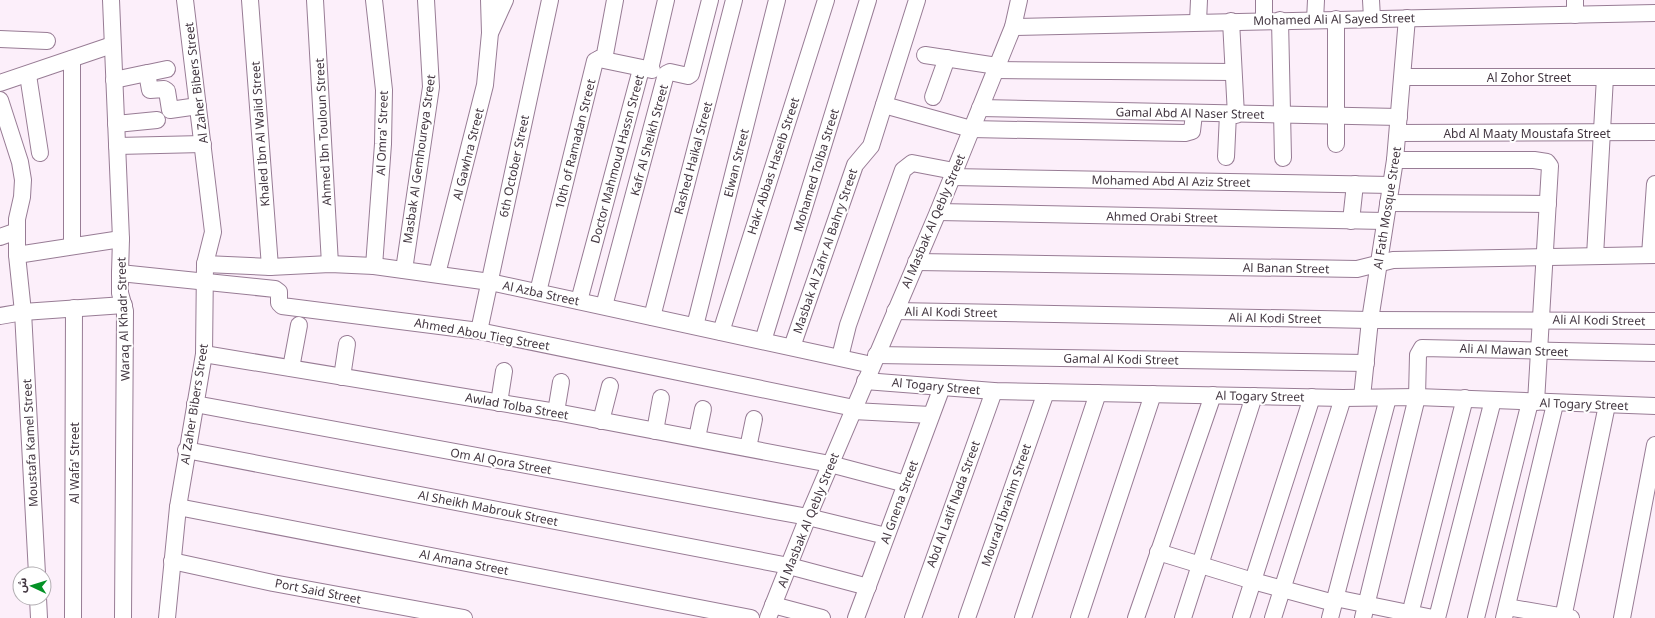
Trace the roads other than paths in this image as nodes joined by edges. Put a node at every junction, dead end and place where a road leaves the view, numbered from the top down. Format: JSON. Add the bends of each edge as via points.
{"nodes":[{"id":1,"x":186,"y":0,"type":"edge"},
{"id":2,"x":250,"y":0,"type":"edge"},
{"id":3,"x":315,"y":0,"type":"edge"},
{"id":4,"x":374,"y":0,"type":"edge"},
{"id":5,"x":426,"y":0,"type":"edge"},
{"id":6,"x":489,"y":0,"type":"edge"},
{"id":7,"x":506,"y":0,"type":"edge"},
{"id":8,"x":550,"y":0,"type":"edge"},
{"id":9,"x":615,"y":0,"type":"edge"},
{"id":10,"x":666,"y":0,"type":"edge"},
{"id":11,"x":710,"y":0,"type":"edge"},
{"id":12,"x":734,"y":0,"type":"edge"},
{"id":13,"x":777,"y":0,"type":"edge"},
{"id":14,"x":826,"y":0,"type":"edge"},
{"id":15,"x":868,"y":0,"type":"edge"},
{"id":16,"x":917,"y":0,"type":"edge"},
{"id":17,"x":1019,"y":0,"type":"edge"},
{"id":18,"x":1199,"y":0,"type":"edge"},
{"id":19,"x":1264,"y":0,"type":"edge"},
{"id":20,"x":1316,"y":0,"type":"edge"},
{"id":21,"x":1372,"y":0,"type":"edge"},
{"id":22,"x":116,"y":1,"type":"edge"},
{"id":23,"x":1575,"y":7,"type":"edge"},
{"id":24,"x":1655,"y":13,"type":"edge"},
{"id":25,"x":1372,"y":18,"type":"junction"},
{"id":26,"x":1407,"y":18,"type":"junction"},
{"id":27,"x":1336,"y":19,"type":"junction"},
{"id":28,"x":1272,"y":20,"type":"junction"},
{"id":29,"x":1316,"y":20,"type":"junction"},
{"id":30,"x":1231,"y":21,"type":"junction"},
{"id":31,"x":1198,"y":22,"type":"junction"},
{"id":32,"x":1013,"y":27,"type":"junction"},
{"id":33,"x":490,"y":33,"type":"junction"},
{"id":34,"x":0,"y":39,"type":"edge"},
{"id":35,"x":47,"y":42,"type":"dead end"},
{"id":36,"x":112,"y":45,"type":"junction"},
{"id":37,"x":925,"y":55,"type":"dead end"},
{"id":38,"x":947,"y":58,"type":"junction"},
{"id":39,"x":72,"y":59,"type":"junction"},
{"id":40,"x":599,"y":59,"type":"junction"},
{"id":41,"x":996,"y":68,"type":"junction"},
{"id":42,"x":167,"y":69,"type":"dead end"},
{"id":43,"x":645,"y":69,"type":"junction"},
{"id":44,"x":1233,"y":72,"type":"junction"},
{"id":45,"x":148,"y":73,"type":"junction"},
{"id":46,"x":667,"y":73,"type":"junction"},
{"id":47,"x":28,"y":75,"type":"junction"},
{"id":48,"x":1403,"y":77,"type":"junction"},
{"id":49,"x":1605,"y":77,"type":"junction"},
{"id":50,"x":1655,"y":77,"type":"edge"},
{"id":51,"x":114,"y":80,"type":"junction"},
{"id":52,"x":0,"y":83,"type":"edge"},
{"id":53,"x":933,"y":97,"type":"dead end"},
{"id":54,"x":0,"y":100,"type":"edge"},
{"id":55,"x":198,"y":106,"type":"junction"},
{"id":56,"x":884,"y":106,"type":"junction"},
{"id":57,"x":980,"y":108,"type":"junction"},
{"id":58,"x":1194,"y":114,"type":"junction"},
{"id":59,"x":1232,"y":114,"type":"junction"},
{"id":60,"x":1283,"y":115,"type":"junction"},
{"id":61,"x":1336,"y":117,"type":"junction"},
{"id":62,"x":157,"y":120,"type":"dead end"},
{"id":63,"x":116,"y":124,"type":"junction"},
{"id":64,"x":1399,"y":125,"type":"junction"},
{"id":65,"x":971,"y":129,"type":"junction"},
{"id":66,"x":1602,"y":132,"type":"junction"},
{"id":67,"x":1655,"y":132,"type":"edge"},
{"id":68,"x":203,"y":144,"type":"junction"},
{"id":69,"x":1336,"y":144,"type":"dead end"},
{"id":70,"x":117,"y":146,"type":"junction"},
{"id":71,"x":40,"y":154,"type":"dead end"},
{"id":72,"x":1226,"y":157,"type":"dead end"},
{"id":73,"x":1283,"y":158,"type":"dead end"},
{"id":74,"x":1395,"y":160,"type":"junction"},
{"id":75,"x":953,"y":174,"type":"junction"},
{"id":76,"x":1355,"y":184,"type":"junction"},
{"id":77,"x":1655,"y":184,"type":"edge"},
{"id":78,"x":1390,"y":185,"type":"junction"},
{"id":79,"x":1388,"y":203,"type":"junction"},
{"id":80,"x":1548,"y":204,"type":"junction"},
{"id":81,"x":938,"y":212,"type":"junction"},
{"id":82,"x":1351,"y":222,"type":"junction"},
{"id":83,"x":1385,"y":222,"type":"junction"},
{"id":84,"x":17,"y":231,"type":"junction"},
{"id":85,"x":0,"y":237,"type":"edge"},
{"id":86,"x":122,"y":238,"type":"junction"},
{"id":87,"x":72,"y":246,"type":"junction"},
{"id":88,"x":17,"y":255,"type":"junction"},
{"id":89,"x":1652,"y":255,"type":"edge"},
{"id":90,"x":1595,"y":256,"type":"junction"},
{"id":91,"x":1546,"y":257,"type":"junction"},
{"id":92,"x":916,"y":262,"type":"junction"},
{"id":93,"x":1379,"y":262,"type":"junction"},
{"id":94,"x":205,"y":264,"type":"junction"},
{"id":95,"x":330,"y":264,"type":"junction"},
{"id":96,"x":374,"y":266,"type":"junction"},
{"id":97,"x":270,"y":267,"type":"junction"},
{"id":98,"x":404,"y":270,"type":"junction"},
{"id":99,"x":120,"y":273,"type":"junction"},
{"id":100,"x":437,"y":274,"type":"junction"},
{"id":101,"x":205,"y":282,"type":"junction"},
{"id":102,"x":490,"y":282,"type":"junction"},
{"id":103,"x":538,"y":292,"type":"junction"},
{"id":104,"x":579,"y":301,"type":"junction"},
{"id":105,"x":124,"y":305,"type":"junction"},
{"id":106,"x":604,"y":306,"type":"junction"},
{"id":107,"x":74,"y":308,"type":"junction"},
{"id":108,"x":896,"y":311,"type":"junction"},
{"id":109,"x":24,"y":312,"type":"junction"},
{"id":110,"x":0,"y":316,"type":"edge"},
{"id":111,"x":652,"y":317,"type":"junction"},
{"id":112,"x":1370,"y":320,"type":"junction"},
{"id":113,"x":1542,"y":320,"type":"junction"},
{"id":114,"x":1655,"y":321,"type":"edge"},
{"id":115,"x":299,"y":325,"type":"dead end"},
{"id":116,"x":695,"y":326,"type":"junction"},
{"id":117,"x":479,"y":331,"type":"junction"},
{"id":118,"x":720,"y":332,"type":"junction"},
{"id":119,"x":763,"y":341,"type":"junction"},
{"id":120,"x":347,"y":344,"type":"dead end"},
{"id":121,"x":792,"y":347,"type":"junction"},
{"id":122,"x":1540,"y":351,"type":"junction"},
{"id":123,"x":1655,"y":353,"type":"edge"},
{"id":124,"x":204,"y":354,"type":"junction"},
{"id":125,"x":840,"y":357,"type":"junction"},
{"id":126,"x":874,"y":360,"type":"junction"},
{"id":127,"x":1366,"y":363,"type":"junction"},
{"id":128,"x":291,"y":368,"type":"junction"},
{"id":129,"x":504,"y":371,"type":"dead end"},
{"id":130,"x":342,"y":377,"type":"junction"},
{"id":131,"x":865,"y":381,"type":"junction"},
{"id":132,"x":561,"y":382,"type":"dead end"},
{"id":133,"x":610,"y":386,"type":"dead end"},
{"id":134,"x":942,"y":386,"type":"junction"},
{"id":135,"x":994,"y":391,"type":"junction"},
{"id":136,"x":1046,"y":392,"type":"junction"},
{"id":137,"x":1098,"y":393,"type":"junction"},
{"id":138,"x":1152,"y":394,"type":"junction"},
{"id":139,"x":1213,"y":395,"type":"junction"},
{"id":140,"x":1254,"y":396,"type":"junction"},
{"id":141,"x":1312,"y":397,"type":"junction"},
{"id":142,"x":1362,"y":397,"type":"junction"},
{"id":143,"x":1417,"y":397,"type":"junction"},
{"id":144,"x":661,"y":398,"type":"dead end"},
{"id":145,"x":1343,"y":398,"type":"junction"},
{"id":146,"x":1388,"y":398,"type":"junction"},
{"id":147,"x":1465,"y":398,"type":"junction"},
{"id":148,"x":1493,"y":400,"type":"junction"},
{"id":149,"x":1533,"y":402,"type":"junction"},
{"id":150,"x":499,"y":403,"type":"junction"},
{"id":151,"x":195,"y":404,"type":"junction"},
{"id":152,"x":1555,"y":404,"type":"junction"},
{"id":153,"x":1607,"y":405,"type":"junction"},
{"id":154,"x":1655,"y":406,"type":"edge"},
{"id":155,"x":703,"y":409,"type":"dead end"},
{"id":156,"x":853,"y":409,"type":"junction"},
{"id":157,"x":556,"y":412,"type":"junction"},
{"id":158,"x":931,"y":415,"type":"junction"},
{"id":159,"x":754,"y":419,"type":"dead end"},
{"id":160,"x":601,"y":421,"type":"junction"},
{"id":161,"x":655,"y":431,"type":"junction"},
{"id":162,"x":697,"y":438,"type":"junction"},
{"id":163,"x":1655,"y":445,"type":"edge"},
{"id":164,"x":748,"y":448,"type":"junction"},
{"id":165,"x":186,"y":450,"type":"junction"},
{"id":166,"x":830,"y":464,"type":"junction"},
{"id":167,"x":906,"y":484,"type":"junction"},
{"id":168,"x":178,"y":507,"type":"junction"},
{"id":169,"x":808,"y":517,"type":"junction"},
{"id":170,"x":886,"y":536,"type":"junction"},
{"id":171,"x":1158,"y":552,"type":"junction"},
{"id":172,"x":172,"y":561,"type":"junction"},
{"id":173,"x":1200,"y":565,"type":"junction"},
{"id":174,"x":37,"y":566,"type":"edge"},
{"id":175,"x":789,"y":566,"type":"junction"},
{"id":176,"x":1253,"y":581,"type":"junction"},
{"id":177,"x":868,"y":587,"type":"junction"},
{"id":178,"x":1282,"y":589,"type":"junction"},
{"id":179,"x":38,"y":606,"type":"edge"},
{"id":180,"x":1333,"y":606,"type":"edge"},
{"id":181,"x":1365,"y":611,"type":"edge"},
{"id":182,"x":770,"y":612,"type":"edge"},
{"id":183,"x":1506,"y":612,"type":"edge"},
{"id":184,"x":1410,"y":615,"type":"edge"},
{"id":185,"x":39,"y":618,"type":"edge"},
{"id":186,"x":73,"y":618,"type":"edge"},
{"id":187,"x":123,"y":618,"type":"edge"},
{"id":188,"x":167,"y":618,"type":"edge"},
{"id":189,"x":464,"y":618,"type":"edge"},
{"id":190,"x":751,"y":618,"type":"edge"},
{"id":191,"x":822,"y":618,"type":"edge"},
{"id":192,"x":856,"y":618,"type":"edge"},
{"id":193,"x":913,"y":618,"type":"edge"},
{"id":194,"x":966,"y":618,"type":"edge"},
{"id":195,"x":1022,"y":618,"type":"edge"},
{"id":196,"x":1079,"y":618,"type":"edge"},
{"id":197,"x":1136,"y":618,"type":"edge"},
{"id":198,"x":1182,"y":618,"type":"edge"},
{"id":199,"x":1241,"y":618,"type":"edge"},
{"id":200,"x":1273,"y":618,"type":"edge"},
{"id":201,"x":1433,"y":618,"type":"edge"},
{"id":202,"x":1437,"y":618,"type":"edge"},
{"id":203,"x":1476,"y":618,"type":"edge"},
{"id":204,"x":1565,"y":618,"type":"edge"},
{"id":205,"x":1622,"y":618,"type":"edge"}],
"edges":[{"from":1,"to":55,"type":"street","name":"Al Zaher Bibers Street"},
{"from":2,"to":97,"type":"street","name":"Khaled Ibn Al Walid Street"},
{"from":3,"to":95,"type":"street","name":"Ahmed Ibn Touloun Street"},
{"from":4,"to":96,"type":"street","name":"Al Omra' Street","via":[[384,90],[384,144]]},
{"from":5,"to":98,"type":"street","name":"Masbak Al Gemhoureya Street","via":[[431,87]]},
{"from":6,"to":33,"type":"street","name":"Al Gawhra Street"},
{"from":7,"to":33,"type":"street","name":"Al Gawhra Street"},
{"from":8,"to":102,"type":"street","name":"6th October Street"},
{"from":9,"to":40,"type":"street","name":"10th of Ramadan Street","via":[[605,54]]},
{"from":10,"to":43,"type":"street","name":"Doctor Mahmoud Hassn Street","via":[[651,65]]},
{"from":11,"to":46,"type":"street","name":"Kafr Al Sheikh Street","via":[[691,74],[688,76]]},
{"from":12,"to":111,"type":"street","name":"Rashed Haikal Street"},
{"from":13,"to":116,"type":"street","name":"Elwan Street"},
{"from":14,"to":118,"type":"street","name":"Hakr Abbas Haseib Street"},
{"from":15,"to":119,"type":"street","name":"Mohamed Tolba Street"},
{"from":16,"to":56,"type":"street","name":"Masbak Al Zahr Al Bahry Street"},
{"from":17,"to":32,"type":"street","name":"Al Masbak Al Qebly Street"},
{"from":18,"to":31,"type":"street"},
{"from":19,"to":28,"type":"street"},
{"from":20,"to":29,"type":"street"},
{"from":21,"to":25,"type":"street"},
{"from":22,"to":36,"type":"street","name":"Waraq Al Khadr Street"},
{"from":23,"to":24,"type":"street","name":"Mohamed Ali Al Sayed Street"},
{"from":23,"to":26,"type":"street","name":"Mohamed Ali Al Sayed Street"},
{"from":25,"to":26,"type":"street","name":"Mohamed Ali Al Sayed Street"},
{"from":25,"to":27,"type":"street","name":"Mohamed Ali Al Sayed Street"},
{"from":26,"to":48,"type":"street","name":"Al Fath Mosque Street"},
{"from":27,"to":29,"type":"street","name":"Mohamed Ali Al Sayed Street"},
{"from":27,"to":61,"type":"street"},
{"from":28,"to":29,"type":"street","name":"Mohamed Ali Al Sayed Street"},
{"from":28,"to":30,"type":"street","name":"Mohamed Ali Al Sayed Street"},
{"from":28,"to":60,"type":"street"},
{"from":30,"to":31,"type":"street","name":"Mohamed Ali Al Sayed Street"},
{"from":30,"to":44,"type":"street"},
{"from":31,"to":32,"type":"street","name":"Mohamed Ali Al Sayed Street"},
{"from":32,"to":41,"type":"street","name":"Al Masbak Al Qebly Street"},
{"from":33,"to":100,"type":"street","name":"Al Gawhra Street","via":[[485,85]]},
{"from":34,"to":35,"type":"street"},
{"from":36,"to":39,"type":"street"},
{"from":36,"to":51,"type":"street","name":"Waraq Al Khadr Street"},
{"from":37,"to":38,"type":"street"},
{"from":38,"to":41,"type":"street"},
{"from":38,"to":53,"type":"street"},
{"from":39,"to":47,"type":"street"},
{"from":39,"to":87,"type":"street"},
{"from":40,"to":43,"type":"street"},
{"from":40,"to":103,"type":"street","name":"10th of Ramadan Street","via":[[595,61]]},
{"from":41,"to":44,"type":"street"},
{"from":41,"to":57,"type":"street","name":"Al Masbak Al Qebly Street"},
{"from":42,"to":45,"type":"street"},
{"from":43,"to":46,"type":"street"},
{"from":43,"to":104,"type":"street","name":"Doctor Mahmoud Hassn Street","via":[[640,73]]},
{"from":44,"to":59,"type":"street"},
{"from":45,"to":51,"type":"street"},
{"from":45,"to":55,"type":"street","via":[[150,89],[166,89],[170,110]]},
{"from":46,"to":106,"type":"street","name":"Kafr Al Sheikh Street"},
{"from":47,"to":52,"type":"street"},
{"from":47,"to":71,"type":"street"},
{"from":48,"to":49,"type":"street","name":"Al Zohor Street"},
{"from":48,"to":64,"type":"street","name":"Al Fath Mosque Street"},
{"from":49,"to":50,"type":"street","name":"Al Zohor Street"},
{"from":49,"to":66,"type":"street"},
{"from":51,"to":63,"type":"street","name":"Waraq Al Khadr Street"},
{"from":54,"to":84,"type":"street","name":"Moustafa Kamel Street","via":[[20,162],[23,180]]},
{"from":55,"to":68,"type":"street","name":"Al Zaher Bibers Street"},
{"from":56,"to":65,"type":"street"},
{"from":56,"to":121,"type":"street","name":"Masbak Al Zahr Al Bahry Street","via":[[871,146],[855,165]]},
{"from":57,"to":58,"type":"street","name":"Gamal Abd Al Naser Street"},
{"from":57,"to":65,"type":"street","name":"Al Masbak Al Qebly Street"},
{"from":58,"to":59,"type":"street","name":"Gamal Abd Al Naser Street"},
{"from":58,"to":65,"type":"street","via":[[1192,131],[1185,133]]},
{"from":59,"to":60,"type":"street","name":"Gamal Abd Al Naser Street"},
{"from":59,"to":72,"type":"street"},
{"from":60,"to":61,"type":"street","name":"Gamal Abd Al Naser Street"},
{"from":60,"to":73,"type":"street"},
{"from":61,"to":64,"type":"street","name":"Gamal Abd Al Naser Street"},
{"from":61,"to":69,"type":"street"},
{"from":62,"to":63,"type":"street"},
{"from":63,"to":70,"type":"street","name":"Waraq Al Khadr Street"},
{"from":64,"to":66,"type":"street","name":"Abd Al Maaty Moustafa Street"},
{"from":64,"to":74,"type":"street","name":"Al Fath Mosque Street"},
{"from":65,"to":75,"type":"street","name":"Al Masbak Al Qebly Street"},
{"from":66,"to":67,"type":"street","name":"Abd Al Maaty Moustafa Street"},
{"from":66,"to":90,"type":"street"},
{"from":68,"to":70,"type":"street"},
{"from":68,"to":94,"type":"street","name":"Al Zaher Bibers Street","via":[[213,232]]},
{"from":70,"to":86,"type":"street","name":"Waraq Al Khadr Street"},
{"from":74,"to":78,"type":"street","name":"Al Fath Mosque Street"},
{"from":74,"to":80,"type":"street","via":[[1547,162],[1550,166]]},
{"from":75,"to":76,"type":"street","name":"Mohamed Abd Al Aziz Street"},
{"from":75,"to":81,"type":"street","name":"Al Masbak Al Qebly Street"},
{"from":75,"to":125,"type":"street","name":"Mohamed Abd Al Aziz Street","via":[[912,163],[902,170],[848,325]]},
{"from":76,"to":78,"type":"street","name":"Mohamed Abd Al Aziz Street"},
{"from":76,"to":82,"type":"street"},
{"from":77,"to":89,"type":"street"},
{"from":78,"to":79,"type":"street","name":"Al Fath Mosque Street"},
{"from":79,"to":80,"type":"street"},
{"from":79,"to":83,"type":"street","name":"Al Fath Mosque Street"},
{"from":80,"to":91,"type":"street"},
{"from":81,"to":82,"type":"street","name":"Ahmed Orabi Street"},
{"from":81,"to":92,"type":"street","name":"Al Masbak Al Qebly Street"},
{"from":82,"to":83,"type":"street","name":"Ahmed Orabi Street"},
{"from":83,"to":93,"type":"street","name":"Al Fath Mosque Street"},
{"from":84,"to":85,"type":"street"},
{"from":84,"to":88,"type":"street","name":"Moustafa Kamel Street"},
{"from":86,"to":87,"type":"street"},
{"from":86,"to":99,"type":"street","name":"Waraq Al Khadr Street"},
{"from":87,"to":88,"type":"street"},
{"from":88,"to":109,"type":"street","name":"Moustafa Kamel Street"},
{"from":89,"to":90,"type":"street","name":"Al Banan Street"},
{"from":90,"to":91,"type":"street","name":"Al Banan Street"},
{"from":91,"to":93,"type":"street","name":"Al Banan Street"},
{"from":91,"to":113,"type":"street"},
{"from":92,"to":93,"type":"street","name":"Al Banan Street","via":[[1356,269]]},
{"from":92,"to":108,"type":"street","name":"Al Masbak Al Qebly Street"},
{"from":93,"to":112,"type":"street","name":"Al Fath Mosque Street"},
{"from":94,"to":97,"type":"street","name":"Al Azba Street"},
{"from":94,"to":101,"type":"street","name":"Al Zaher Bibers Street"},
{"from":95,"to":96,"type":"street","name":"Al Azba Street"},
{"from":95,"to":97,"type":"street","name":"Al Azba Street"},
{"from":96,"to":98,"type":"street","name":"Al Azba Street"},
{"from":98,"to":100,"type":"street","name":"Al Azba Street"},
{"from":99,"to":101,"type":"street","name":"Ahmed Abou Tieg Street"},
{"from":99,"to":105,"type":"street","name":"Waraq Al Khadr Street","via":[[120,293]]},
{"from":100,"to":102,"type":"street","name":"Al Azba Street"},
{"from":101,"to":117,"type":"street","name":"Ahmed Abou Tieg Street","via":[[276,290],[279,292],[279,304],[282,306]]},
{"from":101,"to":124,"type":"street","name":"Al Zaher Bibers Street"},
{"from":102,"to":103,"type":"street","name":"Al Azba Street"},
{"from":102,"to":117,"type":"street","name":"6th October Street"},
{"from":103,"to":104,"type":"street","name":"Al Azba Street"},
{"from":104,"to":106,"type":"street","name":"Al Azba Street"},
{"from":105,"to":107,"type":"street"},
{"from":105,"to":187,"type":"street","name":"Waraq Al Khadr Street"},
{"from":106,"to":111,"type":"street","name":"Al Azba Street"},
{"from":107,"to":109,"type":"street"},
{"from":107,"to":186,"type":"street","name":"Al Wafa' Street"},
{"from":108,"to":112,"type":"street","name":"Ali Al Kodi Street"},
{"from":108,"to":126,"type":"street","name":"Al Masbak Al Qebly Street"},
{"from":109,"to":110,"type":"street"},
{"from":109,"to":174,"type":"street","name":"Moustafa Kamel Street"},
{"from":111,"to":116,"type":"street","name":"Al Azba Street"},
{"from":112,"to":113,"type":"street","name":"Ali Al Kodi Street"},
{"from":112,"to":127,"type":"street","name":"Al Fath Mosque Street"},
{"from":113,"to":114,"type":"street","name":"Ali Al Kodi Street"},
{"from":113,"to":122,"type":"street"},
{"from":115,"to":128,"type":"street"},
{"from":116,"to":118,"type":"street","name":"Al Azba Street"},
{"from":117,"to":156,"type":"street","name":"Ahmed Abou Tieg Street"},
{"from":118,"to":119,"type":"street","name":"Al Azba Street"},
{"from":119,"to":121,"type":"street","name":"Al Azba Street"},
{"from":120,"to":130,"type":"street"},
{"from":121,"to":125,"type":"street","name":"Al Azba Street"},
{"from":122,"to":123,"type":"street","name":"Ali Al Mawan Street"},
{"from":122,"to":143,"type":"street","name":"Ali Al Mawan Street","via":[[1422,348],[1418,355]]},
{"from":122,"to":149,"type":"street"},
{"from":124,"to":128,"type":"street","name":"Awlad Tolba Street"},
{"from":124,"to":151,"type":"street","name":"Al Zaher Bibers Street"},
{"from":125,"to":126,"type":"street","name":"Al Azba Street"},
{"from":126,"to":127,"type":"street","name":"Gamal Al Kodi Street"},
{"from":126,"to":131,"type":"street","name":"Al Masbak Al Qebly Street"},
{"from":127,"to":142,"type":"street","name":"Al Fath Mosque Street"},
{"from":128,"to":130,"type":"street","name":"Awlad Tolba Street"},
{"from":129,"to":150,"type":"street"},
{"from":130,"to":150,"type":"street","name":"Awlad Tolba Street"},
{"from":131,"to":134,"type":"street","name":"Al Togary Street"},
{"from":131,"to":156,"type":"street","name":"Al Masbak Al Qebly Street"},
{"from":132,"to":157,"type":"street"},
{"from":133,"to":160,"type":"street"},
{"from":134,"to":135,"type":"street","name":"Al Togary Street"},
{"from":134,"to":158,"type":"street","name":"Al Gnena Street"},
{"from":135,"to":136,"type":"street","name":"Al Togary Street"},
{"from":135,"to":193,"type":"street","name":"Abd Al Latif Nada Street"},
{"from":136,"to":137,"type":"street","name":"Al Togary Street"},
{"from":136,"to":194,"type":"street","name":"Mourad Ibrahim Street"},
{"from":137,"to":138,"type":"street","name":"Al Togary Street"},
{"from":137,"to":195,"type":"street"},
{"from":138,"to":139,"type":"street","name":"Al Togary Street"},
{"from":138,"to":196,"type":"street"},
{"from":139,"to":140,"type":"street","name":"Al Togary Street"},
{"from":139,"to":171,"type":"street"},
{"from":140,"to":141,"type":"street","name":"Al Togary Street"},
{"from":140,"to":173,"type":"street"},
{"from":141,"to":145,"type":"street","name":"Al Togary Street"},
{"from":141,"to":176,"type":"street"},
{"from":142,"to":145,"type":"street","name":"Al Togary Street"},
{"from":142,"to":146,"type":"street","name":"Al Togary Street"},
{"from":143,"to":146,"type":"street","name":"Al Togary Street"},
{"from":143,"to":147,"type":"street","name":"Al Togary Street"},
{"from":143,"to":181,"type":"street"},
{"from":144,"to":161,"type":"street"},
{"from":145,"to":178,"type":"street"},
{"from":146,"to":180,"type":"street"},
{"from":147,"to":148,"type":"street","name":"Al Togary Street"},
{"from":147,"to":184,"type":"street"},
{"from":148,"to":149,"type":"street","name":"Al Togary Street"},
{"from":148,"to":202,"type":"street"},
{"from":149,"to":152,"type":"street","name":"Al Togary Street"},
{"from":149,"to":203,"type":"street"},
{"from":150,"to":157,"type":"street","name":"Awlad Tolba Street"},
{"from":151,"to":165,"type":"street","name":"Al Zaher Bibers Street"},
{"from":151,"to":169,"type":"street","name":"Om Al Qora Street"},
{"from":152,"to":153,"type":"street","name":"Al Togary Street"},
{"from":152,"to":183,"type":"street"},
{"from":153,"to":154,"type":"street","name":"Al Togary Street"},
{"from":153,"to":204,"type":"street"},
{"from":155,"to":162,"type":"street"},
{"from":156,"to":158,"type":"street","name":"Ahmed Abou Tieg Street"},
{"from":156,"to":166,"type":"street","name":"Al Masbak Al Qebly Street"},
{"from":157,"to":160,"type":"street","name":"Awlad Tolba Street"},
{"from":158,"to":167,"type":"street","name":"Al Gnena Street"},
{"from":159,"to":164,"type":"street"},
{"from":160,"to":161,"type":"street","name":"Awlad Tolba Street"},
{"from":161,"to":162,"type":"street","name":"Awlad Tolba Street"},
{"from":162,"to":164,"type":"street","name":"Awlad Tolba Street"},
{"from":163,"to":205,"type":"street"},
{"from":164,"to":166,"type":"street","name":"Awlad Tolba Street"},
{"from":165,"to":168,"type":"street","name":"Al Zaher Bibers Street"},
{"from":165,"to":175,"type":"street","name":"Al Sheikh Mabrouk Street"},
{"from":166,"to":167,"type":"street","name":"Awlad Tolba Street"},
{"from":166,"to":169,"type":"street","name":"Al Masbak Al Qebly Street"},
{"from":167,"to":170,"type":"street","name":"Al Gnena Street"},
{"from":168,"to":172,"type":"street","name":"Al Zaher Bibers Street"},
{"from":168,"to":190,"type":"street","name":"Al Amana Street"},
{"from":169,"to":170,"type":"street","name":"Om Al Qora Street"},
{"from":169,"to":175,"type":"street","name":"Al Masbak Al Qebly Street"},
{"from":170,"to":177,"type":"street","name":"Al Gnena Street"},
{"from":171,"to":173,"type":"street"},
{"from":171,"to":197,"type":"street"},
{"from":172,"to":188,"type":"street","name":"Al Zaher Bibers Street"},
{"from":172,"to":189,"type":"street","name":"Port Said Street","via":[[272,583]]},
{"from":173,"to":176,"type":"street"},
{"from":173,"to":198,"type":"street"},
{"from":175,"to":177,"type":"street","name":"Al Sheikh Mabrouk Street"},
{"from":175,"to":182,"type":"street","name":"Al Masbak Al Qebly Street"},
{"from":176,"to":178,"type":"street"},
{"from":176,"to":199,"type":"street"},
{"from":177,"to":192,"type":"street","name":"Al Gnena Street"},
{"from":178,"to":180,"type":"street"},
{"from":178,"to":200,"type":"street"},
{"from":179,"to":185,"type":"street"},
{"from":180,"to":181,"type":"street"},
{"from":181,"to":184,"type":"street"},
{"from":182,"to":191,"type":"street"},
{"from":183,"to":204,"type":"street"},
{"from":184,"to":201,"type":"street"}]}
